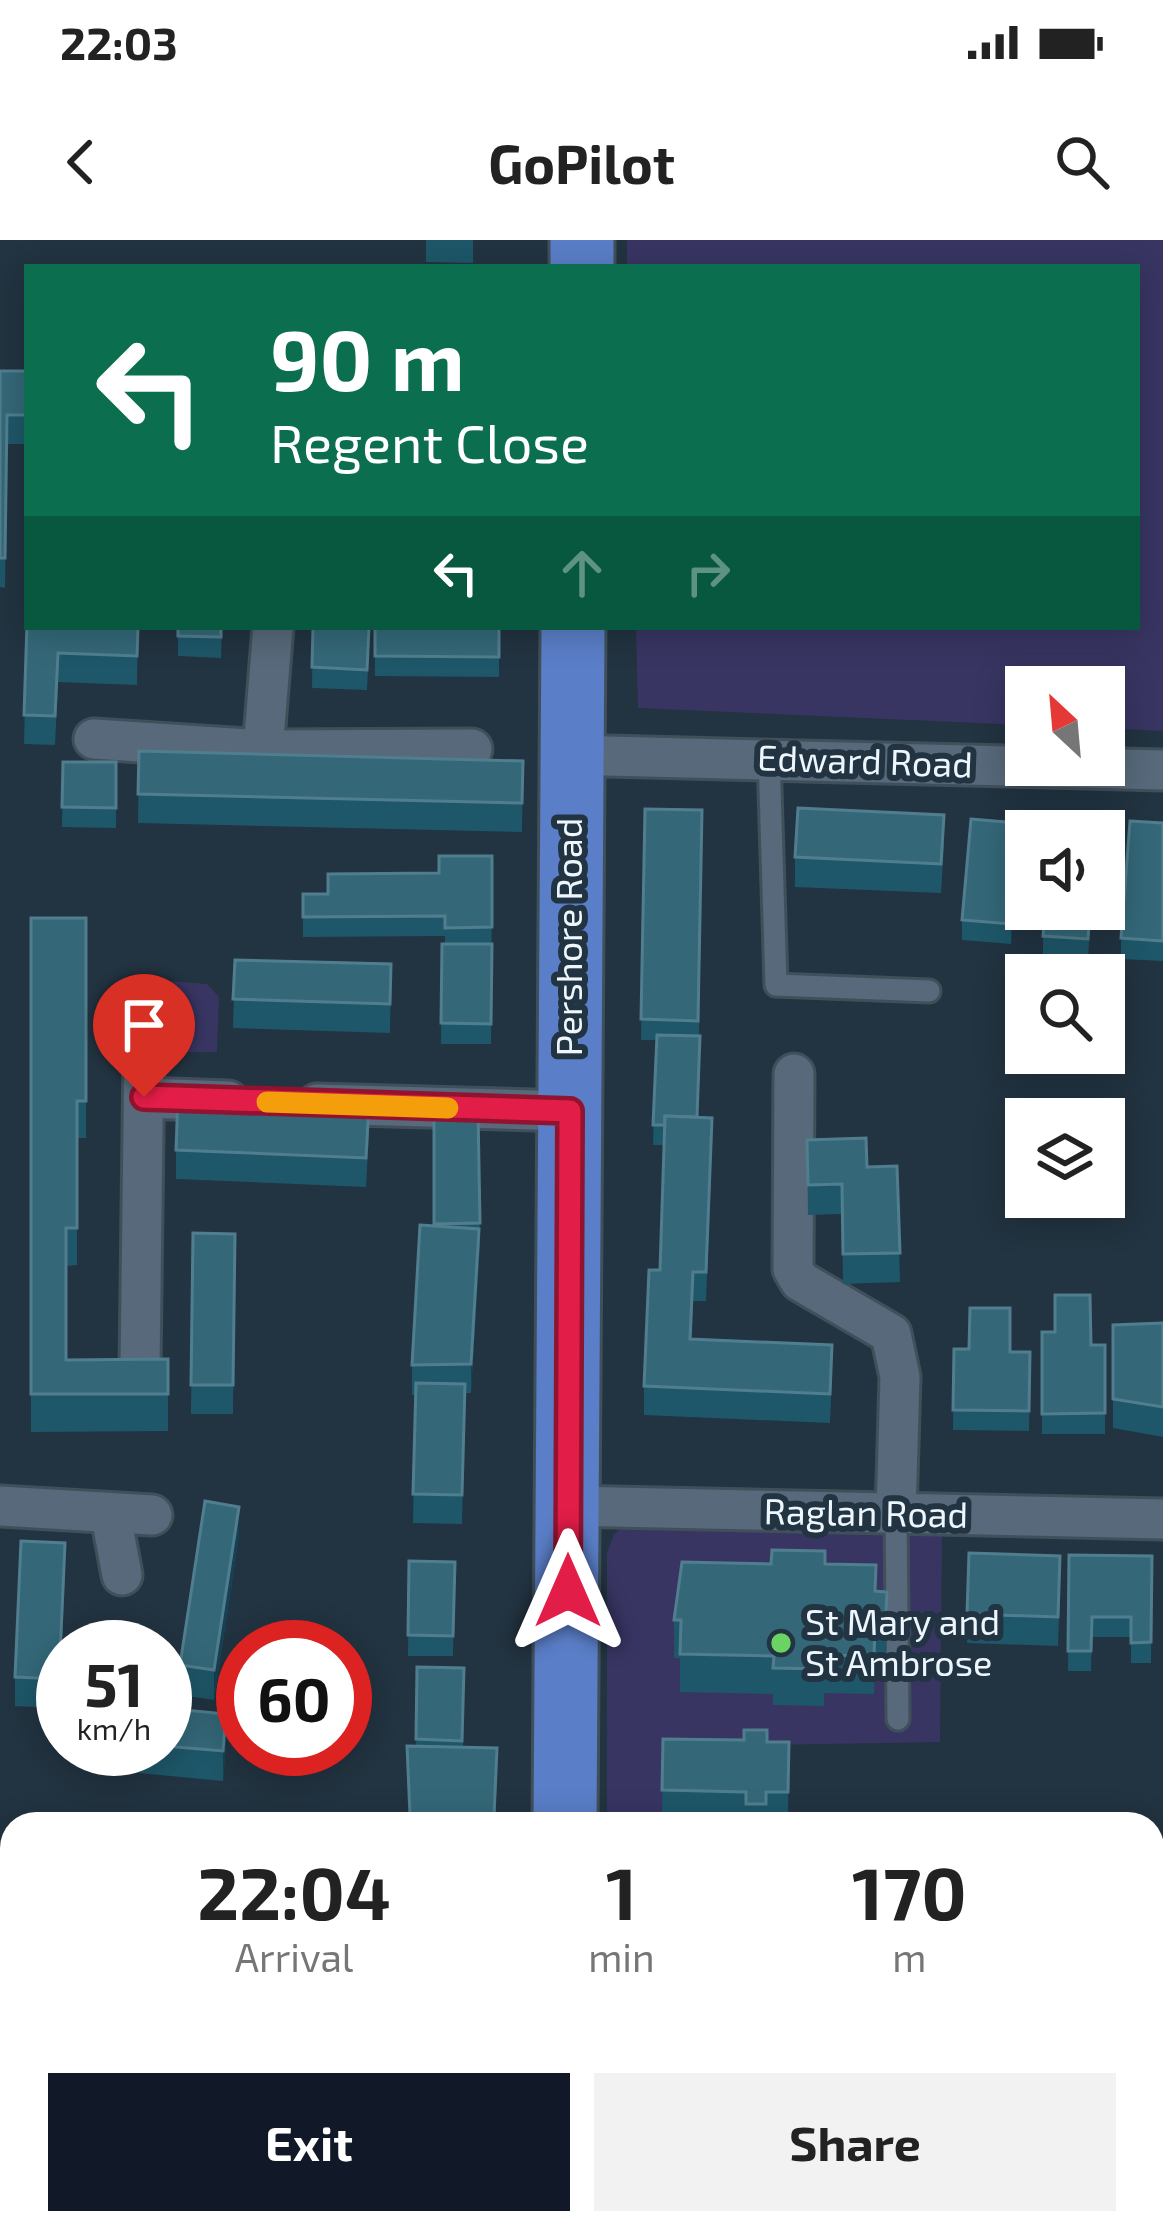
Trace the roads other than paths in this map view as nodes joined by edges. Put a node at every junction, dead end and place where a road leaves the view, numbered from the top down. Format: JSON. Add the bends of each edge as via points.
{"nodes":[{"id":1,"x":273,"y":630,"type":"edge"},
{"id":2,"x":573,"y":630,"type":"edge"},
{"id":3,"x":94,"y":739,"type":"dead end"},
{"id":4,"x":472,"y":749,"type":"dead end"},
{"id":5,"x":263,"y":750,"type":"junction"},
{"id":6,"x":568,"y":755,"type":"junction"},
{"id":7,"x":769,"y":758,"type":"junction"},
{"id":8,"x":1163,"y":770,"type":"edge"},
{"id":9,"x":929,"y":991,"type":"dead end"},
{"id":10,"x":144,"y":1051,"type":"dead end"},
{"id":11,"x":794,"y":1074,"type":"dead end"},
{"id":12,"x":144,"y":1097,"type":"junction"},
{"id":13,"x":570,"y":1111,"type":"junction"},
{"id":14,"x":140,"y":1368,"type":"edge"},
{"id":15,"x":0,"y":1506,"type":"edge"},
{"id":16,"x":568,"y":1506,"type":"junction"},
{"id":17,"x":896,"y":1513,"type":"junction"},
{"id":18,"x":152,"y":1515,"type":"dead end"},
{"id":19,"x":111,"y":1516,"type":"junction"},
{"id":20,"x":1163,"y":1519,"type":"edge"},
{"id":21,"x":122,"y":1575,"type":"dead end"},
{"id":22,"x":898,"y":1719,"type":"dead end"},
{"id":23,"x":565,"y":1812,"type":"edge"}],
"edges":[{"from":1,"to":5,"type":"street"},
{"from":2,"to":6,"type":"main road","name":"Pershore Road"},
{"from":3,"to":5,"type":"street"},
{"from":4,"to":5,"type":"street"},
{"from":6,"to":7,"type":"street","name":"Edward Road"},
{"from":6,"to":13,"type":"main road","name":"Pershore Road"},
{"from":7,"to":8,"type":"street","name":"Edward Road"},
{"from":7,"to":9,"type":"lane","via":[[776,986]]},
{"from":10,"to":12,"type":"street"},
{"from":11,"to":17,"type":"street","via":[[793,1270],[891,1334],[900,1377]]},
{"from":12,"to":13,"type":"street"},
{"from":12,"to":14,"type":"street"},
{"from":13,"to":16,"type":"main road","name":"Pershore Road"},
{"from":15,"to":19,"type":"street"},
{"from":16,"to":17,"type":"street","name":"Raglan Road"},
{"from":16,"to":23,"type":"main road","name":"Pershore Road"},
{"from":17,"to":20,"type":"street","name":"Raglan Road"},
{"from":17,"to":22,"type":"lane"},
{"from":18,"to":19,"type":"street"},
{"from":19,"to":21,"type":"street"}]}
